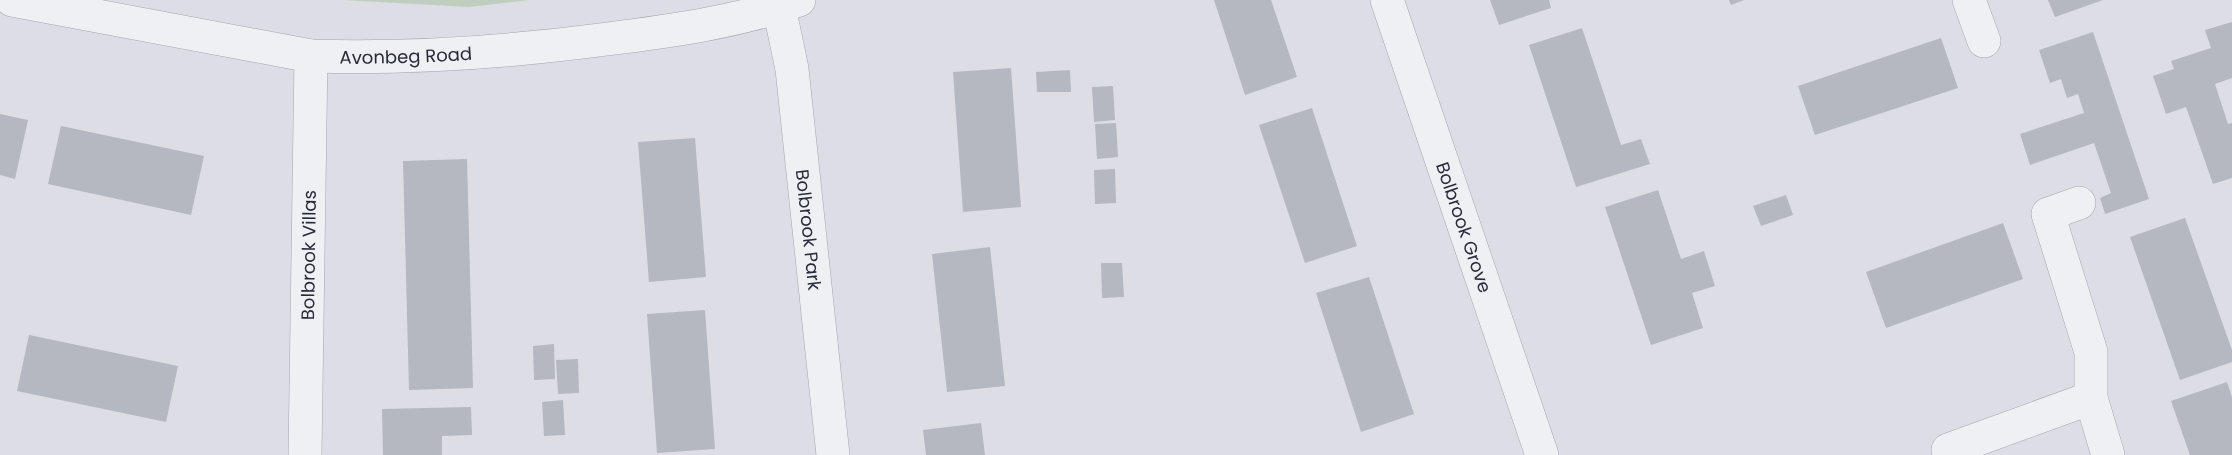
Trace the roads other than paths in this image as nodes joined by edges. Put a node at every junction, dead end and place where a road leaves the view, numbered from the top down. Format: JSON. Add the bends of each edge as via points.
{"nodes":[{"id":1,"x":12,"y":0,"type":"edge"},
{"id":2,"x":1387,"y":0,"type":"edge"},
{"id":3,"x":1969,"y":0,"type":"edge"},
{"id":4,"x":789,"y":3,"type":"edge"},
{"id":5,"x":1984,"y":41,"type":"dead end"},
{"id":6,"x":311,"y":56,"type":"junction"},
{"id":7,"x":2079,"y":203,"type":"dead end"},
{"id":8,"x":2091,"y":398,"type":"junction"},
{"id":9,"x":1948,"y":450,"type":"dead end"},
{"id":10,"x":305,"y":455,"type":"edge"},
{"id":11,"x":833,"y":455,"type":"edge"},
{"id":12,"x":1542,"y":455,"type":"edge"},
{"id":13,"x":2108,"y":455,"type":"edge"}],
"edges":[{"from":1,"to":6,"type":"street","name":"Avonbeg Road"},
{"from":2,"to":12,"type":"street","name":"Bolbrook Grove"},
{"from":3,"to":5,"type":"street"},
{"from":4,"to":6,"type":"street","name":"Avonbeg Road","via":[[735,19],[669,31],[533,49],[357,58]]},
{"from":4,"to":11,"type":"street","name":"Bolbrook Park","via":[[792,69]]},
{"from":6,"to":10,"type":"street","name":"Bolbrook Villas"},
{"from":7,"to":8,"type":"street","via":[[2048,214],[2091,352]]},
{"from":8,"to":9,"type":"street"},
{"from":8,"to":13,"type":"street"}]}
